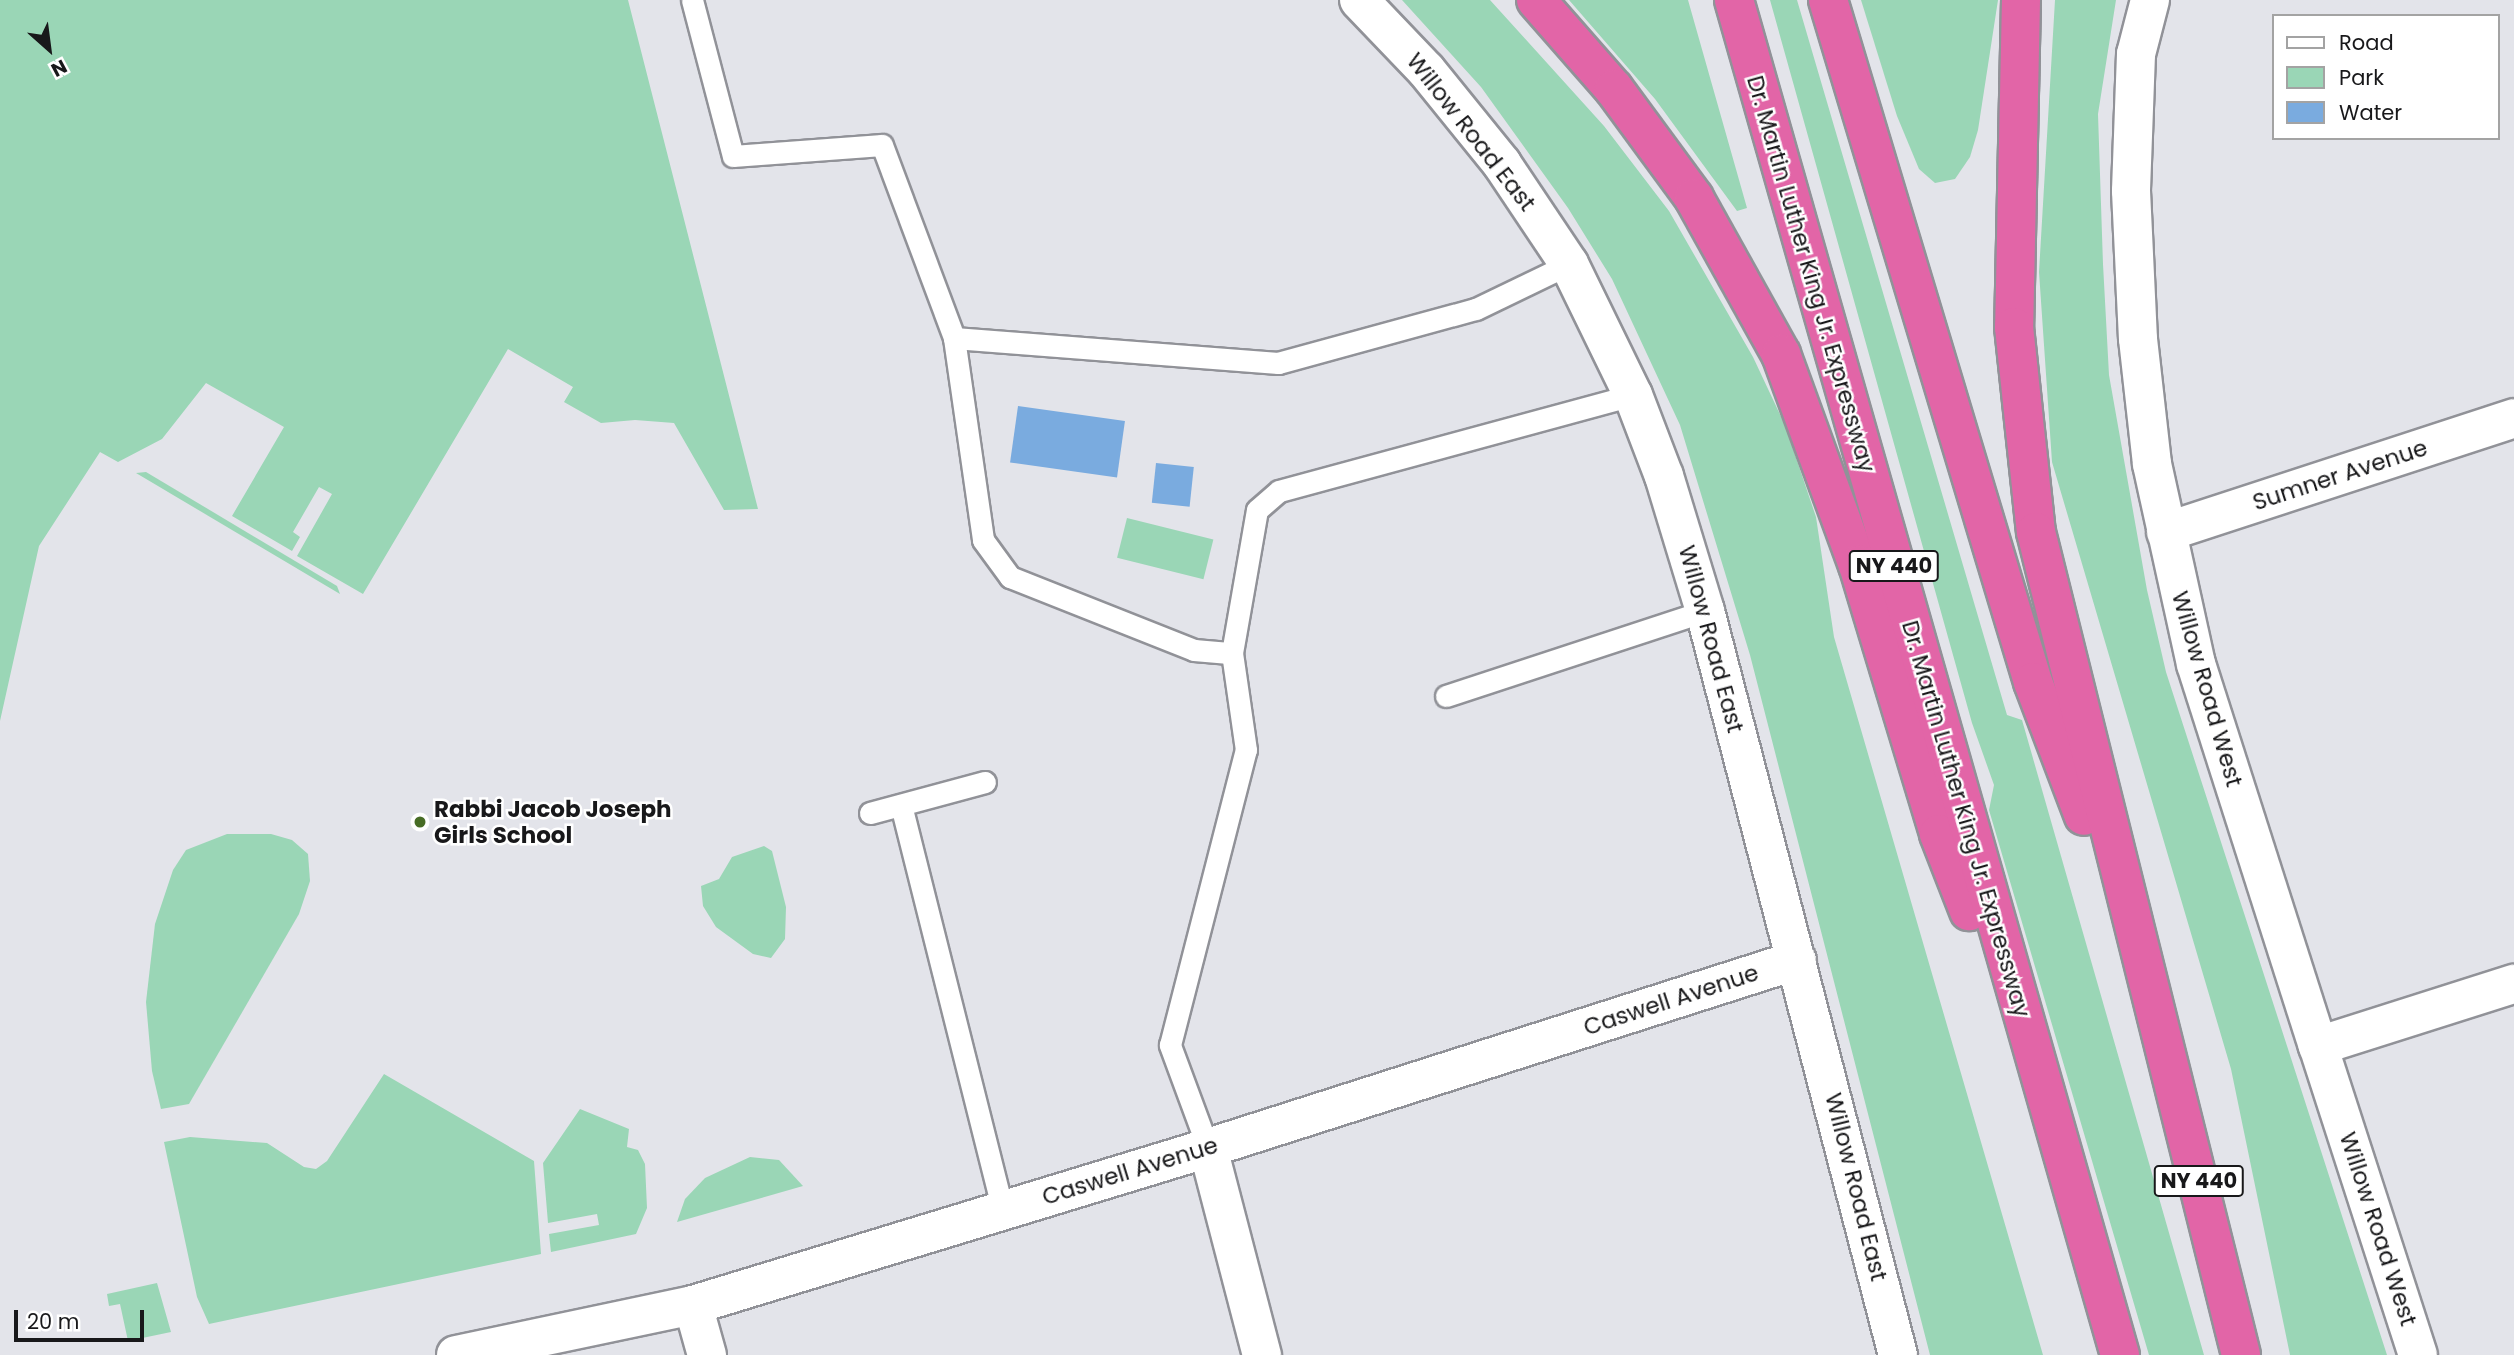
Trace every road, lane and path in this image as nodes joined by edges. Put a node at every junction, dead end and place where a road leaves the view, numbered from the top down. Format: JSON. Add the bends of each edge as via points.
{"nodes":[{"id":1,"x":692,"y":0,"type":"edge"},
{"id":2,"x":1359,"y":0,"type":"edge"},
{"id":3,"x":1536,"y":0,"type":"edge"},
{"id":4,"x":1734,"y":0,"type":"edge"},
{"id":5,"x":1828,"y":0,"type":"edge"},
{"id":6,"x":2021,"y":0,"type":"edge"},
{"id":7,"x":2038,"y":0,"type":"edge"},
{"id":8,"x":2150,"y":0,"type":"edge"},
{"id":9,"x":2015,"y":251,"type":"junction"},
{"id":10,"x":1569,"y":264,"type":"junction"},
{"id":11,"x":954,"y":338,"type":"junction"},
{"id":12,"x":1633,"y":395,"type":"junction"},
{"id":13,"x":2514,"y":418,"type":"edge"},
{"id":14,"x":2166,"y":532,"type":"junction"},
{"id":15,"x":1705,"y":611,"type":"junction"},
{"id":16,"x":1232,"y":653,"type":"junction"},
{"id":17,"x":1446,"y":696,"type":"dead end"},
{"id":18,"x":985,"y":782,"type":"dead end"},
{"id":19,"x":901,"y":805,"type":"junction"},
{"id":20,"x":870,"y":813,"type":"dead end"},
{"id":21,"x":1797,"y":960,"type":"junction"},
{"id":22,"x":2514,"y":984,"type":"edge"},
{"id":23,"x":2157,"y":1007,"type":"junction"},
{"id":24,"x":2318,"y":1046,"type":"junction"},
{"id":25,"x":2054,"y":1131,"type":"junction"},
{"id":26,"x":1208,"y":1148,"type":"junction"},
{"id":27,"x":1003,"y":1210,"type":"junction"},
{"id":28,"x":693,"y":1305,"type":"junction"},
{"id":29,"x":456,"y":1355,"type":"edge"},
{"id":30,"x":707,"y":1355,"type":"edge"},
{"id":31,"x":1262,"y":1355,"type":"edge"},
{"id":32,"x":1899,"y":1355,"type":"edge"},
{"id":33,"x":2120,"y":1355,"type":"edge"},
{"id":34,"x":2241,"y":1355,"type":"edge"},
{"id":35,"x":2418,"y":1355,"type":"edge"}],
"edges":[{"from":1,"to":11,"type":"lane","via":[[733,156],[882,145]]},
{"from":2,"to":10,"type":"street","name":"Willow Road East","via":[[1464,115]]},
{"from":3,"to":25,"type":"highway","via":[[1614,89],[1687,188],[1781,354],[1858,565],[1939,834]]},
{"from":4,"to":25,"type":"highway","name":"Dr. Martin Luther King Jr. Expressway","number":"NY 440"},
{"from":5,"to":23,"type":"highway","via":[[2033,682]]},
{"from":6,"to":9,"type":"highway"},
{"from":7,"to":9,"type":"highway","number":"NY 440"},
{"from":8,"to":14,"type":"street","name":"Willow Road West","via":[[2136,54],[2133,267],[2149,439]]},
{"from":9,"to":23,"type":"highway","number":"NY 440","via":[[2014,327],[2036,532],[2066,664]]},
{"from":10,"to":11,"type":"lane","via":[[1476,309],[1278,363]]},
{"from":10,"to":12,"type":"street","name":"Willow Road East"},
{"from":11,"to":16,"type":"lane","via":[[984,540],[1010,577],[1194,650]]},
{"from":12,"to":15,"type":"street","name":"Willow Road East","via":[[1664,476]]},
{"from":12,"to":16,"type":"lane","via":[[1279,491],[1257,510]]},
{"from":13,"to":14,"type":"street","name":"Sumner Avenue"},
{"from":14,"to":24,"type":"street","name":"Willow Road West","via":[[2196,664]]},
{"from":15,"to":17,"type":"lane"},
{"from":15,"to":21,"type":"street","name":"Willow Road East"},
{"from":16,"to":26,"type":"lane","via":[[1246,750],[1170,1045]]},
{"from":18,"to":19,"type":"lane"},
{"from":19,"to":20,"type":"lane"},
{"from":19,"to":27,"type":"lane"},
{"from":21,"to":26,"type":"street","name":"Caswell Avenue"},
{"from":21,"to":32,"type":"street","name":"Willow Road East"},
{"from":22,"to":24,"type":"street"},
{"from":23,"to":34,"type":"highway","number":"NY 440"},
{"from":24,"to":35,"type":"street","name":"Willow Road West"},
{"from":25,"to":33,"type":"highway","name":"Dr. Martin Luther King Jr. Expressway","number":"NY 440"},
{"from":26,"to":27,"type":"street","name":"Caswell Avenue"},
{"from":26,"to":31,"type":"street"},
{"from":27,"to":28,"type":"street","name":"Caswell Avenue"},
{"from":28,"to":29,"type":"street","name":"Caswell Avenue"},
{"from":28,"to":30,"type":"street"}]}
